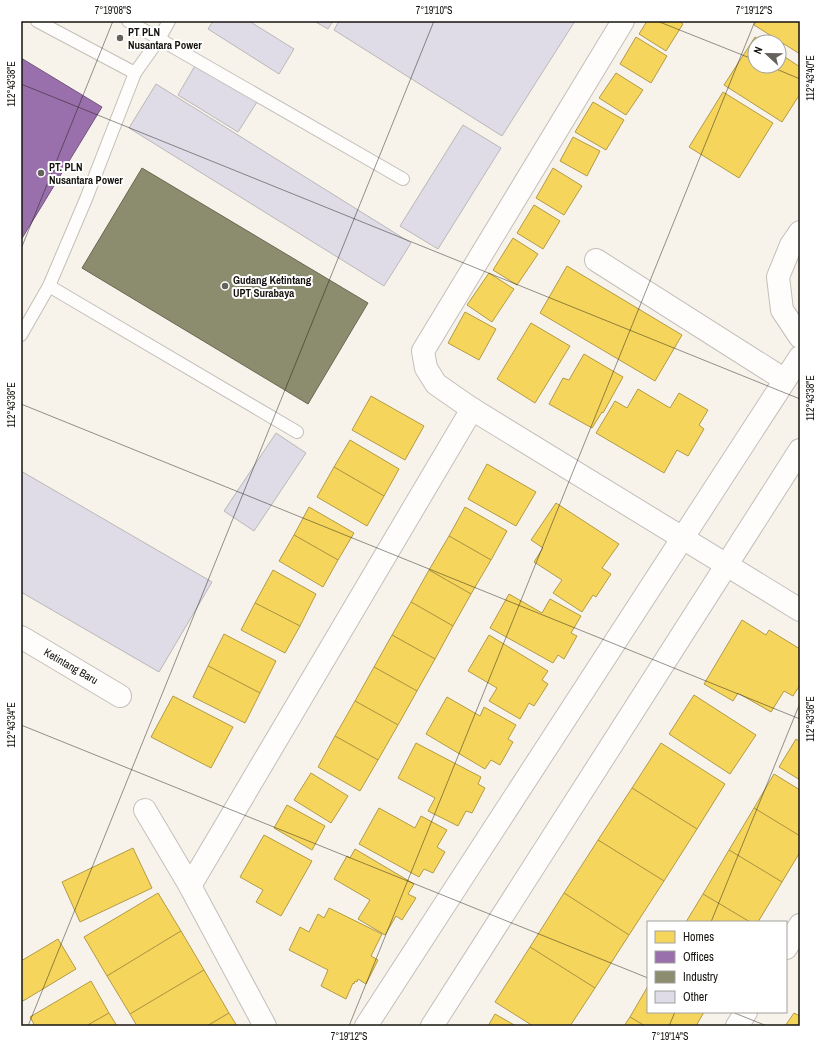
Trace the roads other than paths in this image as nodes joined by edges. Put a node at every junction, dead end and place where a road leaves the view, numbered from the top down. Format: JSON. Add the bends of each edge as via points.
{"nodes":[{"id":1,"x":37,"y":21,"type":"edge"},
{"id":2,"x":128,"y":21,"type":"edge"},
{"id":3,"x":170,"y":21,"type":"edge"},
{"id":4,"x":623,"y":21,"type":"edge"},
{"id":5,"x":159,"y":39,"type":"junction"},
{"id":6,"x":135,"y":73,"type":"junction"},
{"id":7,"x":403,"y":179,"type":"dead end"},
{"id":8,"x":800,"y":232,"type":"edge"},
{"id":9,"x":596,"y":260,"type":"dead end"},
{"id":10,"x":49,"y":286,"type":"junction"},
{"id":11,"x":21,"y":335,"type":"edge"},
{"id":12,"x":800,"y":337,"type":"edge"},
{"id":13,"x":800,"y":357,"type":"edge"},
{"id":14,"x":785,"y":380,"type":"junction"},
{"id":15,"x":472,"y":409,"type":"junction"},
{"id":16,"x":297,"y":432,"type":"dead end"},
{"id":17,"x":800,"y":450,"type":"edge"},
{"id":18,"x":683,"y":538,"type":"junction"},
{"id":19,"x":727,"y":565,"type":"junction"},
{"id":20,"x":800,"y":610,"type":"edge"},
{"id":21,"x":21,"y":637,"type":"edge"},
{"id":22,"x":120,"y":696,"type":"dead end"},
{"id":23,"x":145,"y":810,"type":"dead end"},
{"id":24,"x":190,"y":886,"type":"junction"},
{"id":25,"x":800,"y":925,"type":"edge"},
{"id":26,"x":787,"y":946,"type":"edge"},
{"id":27,"x":745,"y":1013,"type":"edge"},
{"id":28,"x":265,"y":1026,"type":"edge"},
{"id":29,"x":366,"y":1026,"type":"edge"},
{"id":30,"x":432,"y":1026,"type":"edge"},
{"id":31,"x":737,"y":1026,"type":"edge"}],
"edges":[{"from":1,"to":6,"type":"lane"},
{"from":2,"to":5,"type":"lane"},
{"from":3,"to":5,"type":"lane"},
{"from":4,"to":15,"type":"street","via":[[423,351],[426,368],[436,384]]},
{"from":5,"to":6,"type":"lane"},
{"from":5,"to":7,"type":"lane"},
{"from":6,"to":10,"type":"lane"},
{"from":8,"to":12,"type":"street","via":[[791,245],[778,277],[782,310]]},
{"from":9,"to":14,"type":"street"},
{"from":10,"to":11,"type":"lane"},
{"from":10,"to":16,"type":"lane"},
{"from":13,"to":14,"type":"street"},
{"from":14,"to":18,"type":"street"},
{"from":15,"to":18,"type":"street"},
{"from":15,"to":24,"type":"street"},
{"from":17,"to":19,"type":"street"},
{"from":18,"to":19,"type":"street"},
{"from":18,"to":29,"type":"street"},
{"from":19,"to":20,"type":"street"},
{"from":19,"to":30,"type":"street"},
{"from":21,"to":22,"type":"street","name":"Ketintang Baru"},
{"from":23,"to":24,"type":"street"},
{"from":24,"to":28,"type":"street"},
{"from":25,"to":26,"type":"street"},
{"from":27,"to":31,"type":"street"}]}
